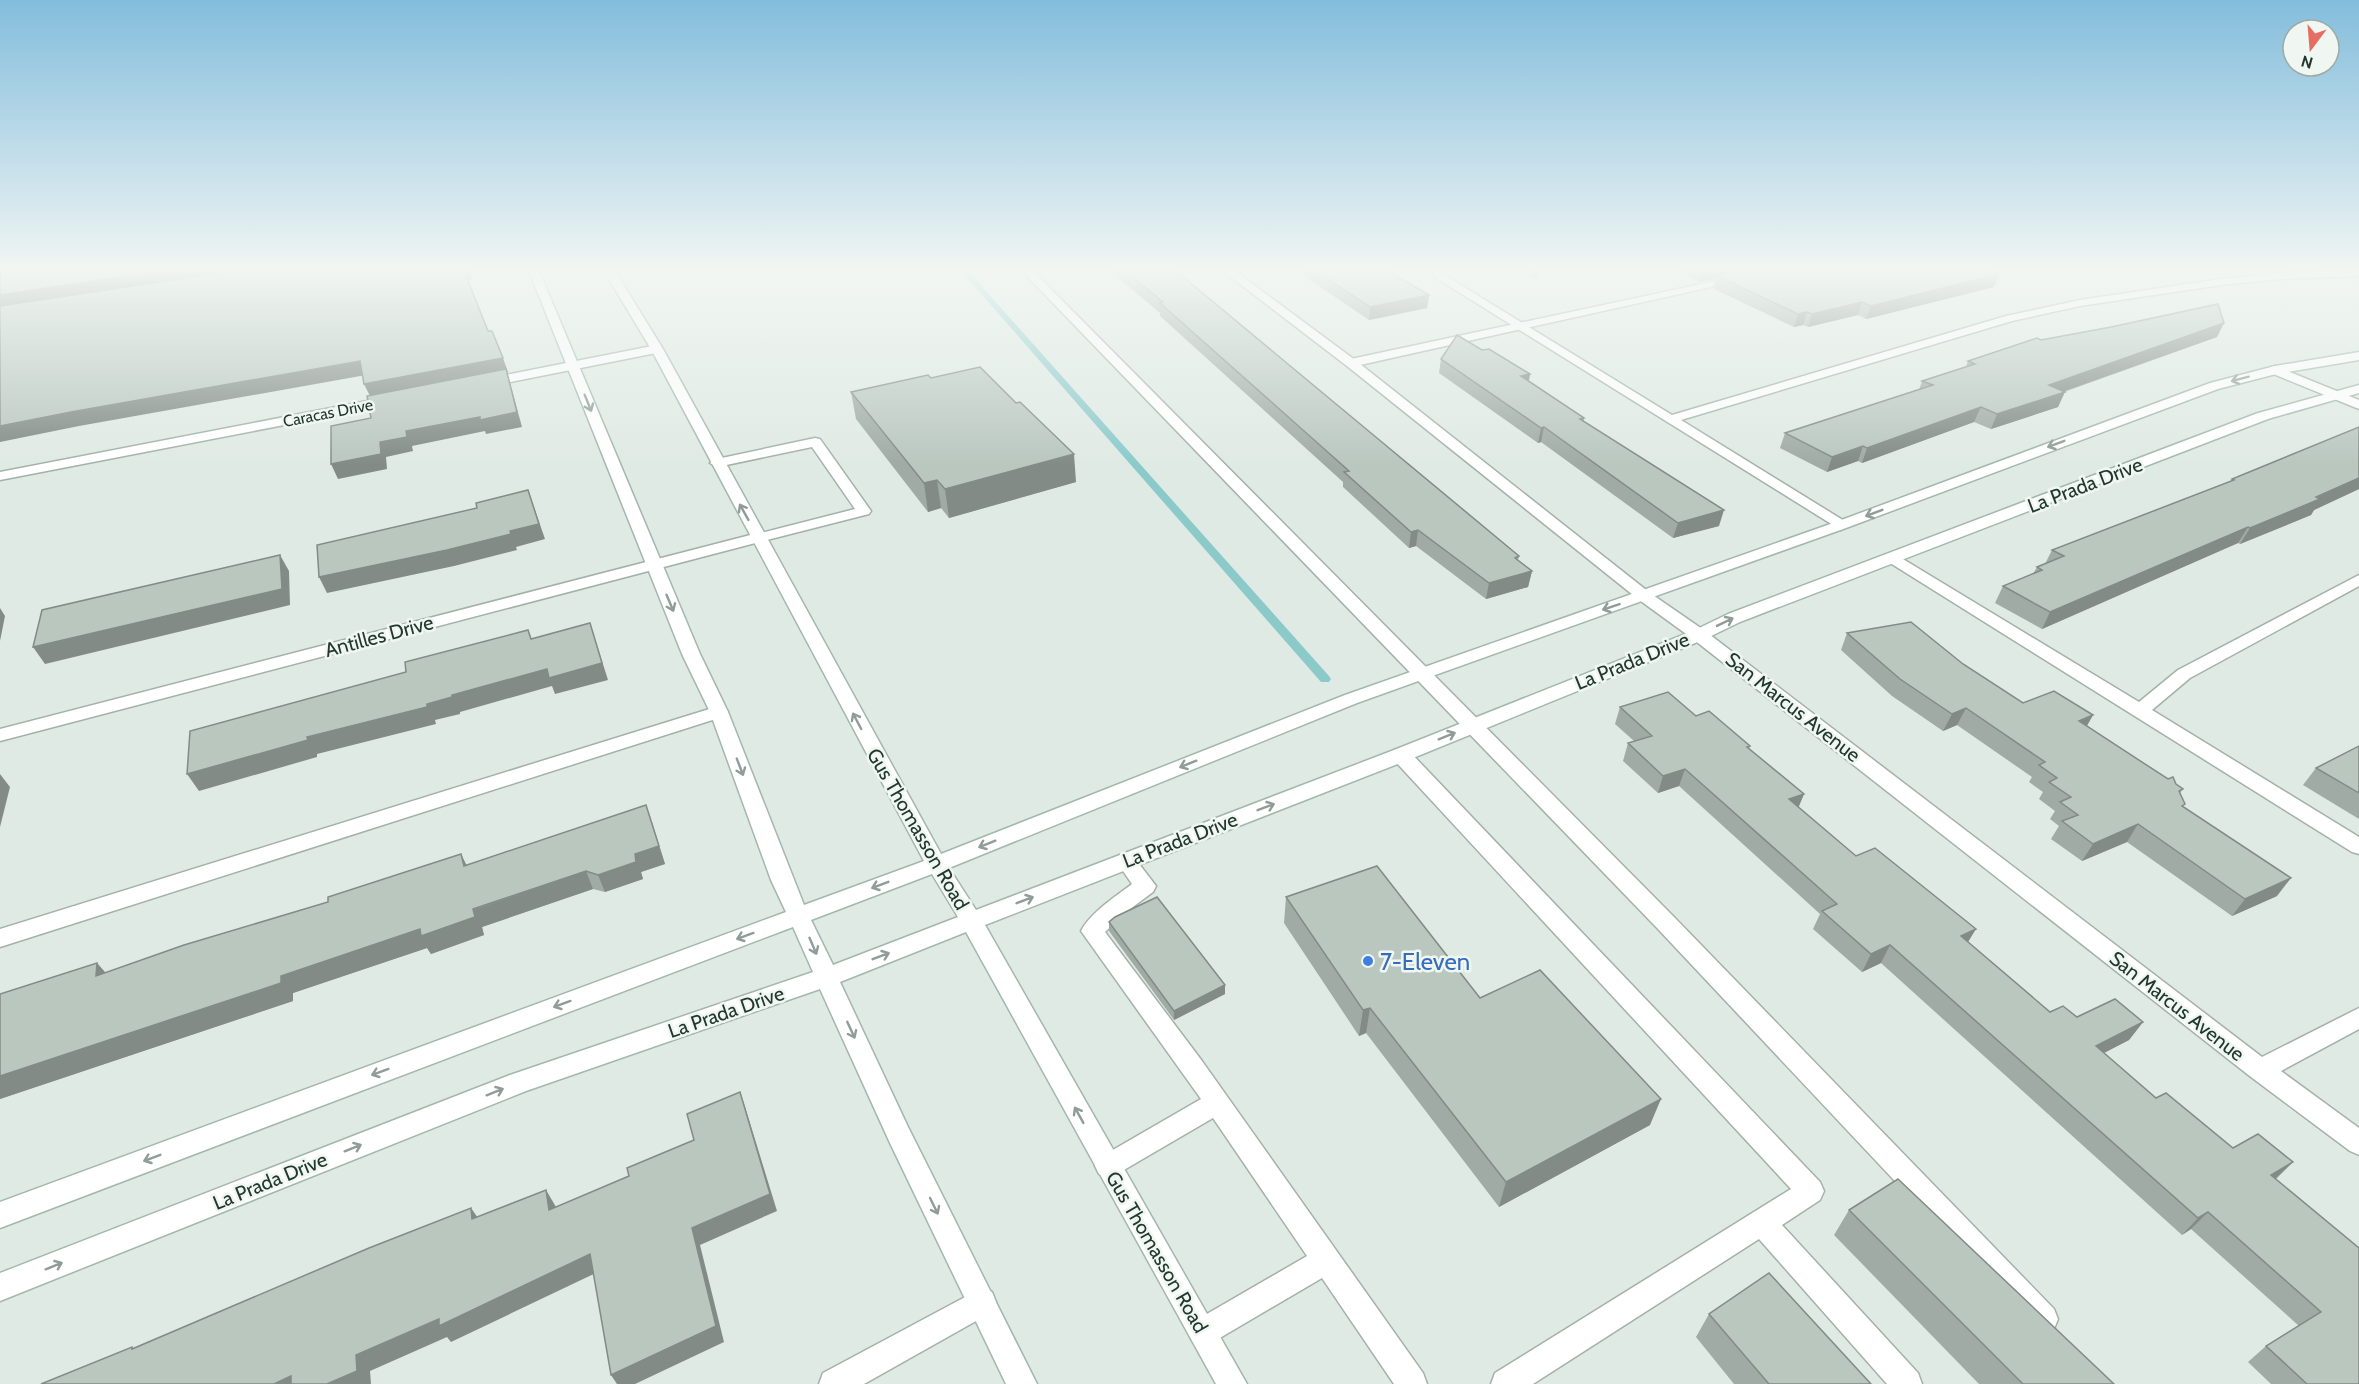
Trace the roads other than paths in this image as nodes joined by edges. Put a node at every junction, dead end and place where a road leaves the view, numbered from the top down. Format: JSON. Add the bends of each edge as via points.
{"nodes":[{"id":1,"x":560,"y":336,"type":"edge"},
{"id":2,"x":649,"y":336,"type":"edge"},
{"id":3,"x":1091,"y":336,"type":"edge"},
{"id":4,"x":1314,"y":336,"type":"edge"},
{"id":5,"x":1484,"y":336,"type":"edge"},
{"id":6,"x":1534,"y":336,"type":"edge"},
{"id":7,"x":1951,"y":336,"type":"edge"},
{"id":8,"x":657,"y":349,"type":"junction"},
{"id":9,"x":2359,"y":356,"type":"edge"},
{"id":10,"x":1351,"y":363,"type":"junction"},
{"id":11,"x":572,"y":366,"type":"junction"},
{"id":12,"x":2276,"y":370,"type":"junction"},
{"id":13,"x":467,"y":386,"type":"edge"},
{"id":14,"x":2359,"y":389,"type":"edge"},
{"id":15,"x":2332,"y":394,"type":"junction"},
{"id":16,"x":408,"y":398,"type":"edge"},
{"id":17,"x":2359,"y":405,"type":"edge"},
{"id":18,"x":1671,"y":419,"type":"junction"},
{"id":19,"x":717,"y":463,"type":"junction"},
{"id":20,"x":0,"y":476,"type":"edge"},
{"id":21,"x":1840,"y":525,"type":"junction"},
{"id":22,"x":758,"y":537,"type":"junction"},
{"id":23,"x":1893,"y":558,"type":"junction"},
{"id":24,"x":654,"y":565,"type":"junction"},
{"id":25,"x":2359,"y":580,"type":"edge"},
{"id":26,"x":1644,"y":596,"type":"junction"},
{"id":27,"x":1699,"y":634,"type":"junction"},
{"id":28,"x":1424,"y":673,"type":"junction"},
{"id":29,"x":2139,"y":711,"type":"junction"},
{"id":30,"x":719,"y":712,"type":"junction"},
{"id":31,"x":1474,"y":725,"type":"junction"},
{"id":32,"x":0,"y":735,"type":"edge"},
{"id":33,"x":1401,"y":755,"type":"junction"},
{"id":34,"x":2359,"y":847,"type":"edge"},
{"id":35,"x":1126,"y":861,"type":"junction"},
{"id":36,"x":935,"y":865,"type":"junction"},
{"id":37,"x":800,"y":915,"type":"junction"},
{"id":38,"x":970,"y":921,"type":"junction"},
{"id":39,"x":0,"y":938,"type":"edge"},
{"id":40,"x":826,"y":977,"type":"junction"},
{"id":41,"x":2359,"y":1018,"type":"edge"},
{"id":42,"x":2259,"y":1070,"type":"junction"},
{"id":43,"x":1217,"y":1103,"type":"junction"},
{"id":44,"x":2359,"y":1143,"type":"edge"},
{"id":45,"x":1108,"y":1166,"type":"junction"},
{"id":46,"x":0,"y":1215,"type":"edge"},
{"id":47,"x":1762,"y":1223,"type":"junction"},
{"id":48,"x":1326,"y":1260,"type":"junction"},
{"id":49,"x":0,"y":1287,"type":"edge"},
{"id":50,"x":982,"y":1302,"type":"junction"},
{"id":51,"x":1203,"y":1332,"type":"junction"},
{"id":52,"x":2056,"y":1332,"type":"edge"},
{"id":53,"x":834,"y":1384,"type":"edge"},
{"id":54,"x":1022,"y":1384,"type":"edge"},
{"id":55,"x":1232,"y":1384,"type":"edge"},
{"id":56,"x":1412,"y":1384,"type":"edge"},
{"id":57,"x":1506,"y":1384,"type":"edge"},
{"id":58,"x":1907,"y":1384,"type":"edge"}],
"edges":[{"from":1,"to":11,"type":"main road"},
{"from":2,"to":8,"type":"main road","name":"Gus Thomasson Road"},
{"from":3,"to":28,"type":"main road"},
{"from":4,"to":10,"type":"main road","name":"San Marcus Avenue"},
{"from":5,"to":10,"type":"main road"},
{"from":6,"to":18,"type":"main road"},
{"from":7,"to":18,"type":"main road"},
{"from":8,"to":11,"type":"main road"},
{"from":8,"to":19,"type":"main road","name":"Gus Thomasson Road"},
{"from":9,"to":12,"type":"main road"},
{"from":10,"to":26,"type":"main road","name":"San Marcus Avenue"},
{"from":11,"to":13,"type":"main road"},
{"from":11,"to":24,"type":"main road","one_way":true},
{"from":12,"to":15,"type":"main road"},
{"from":12,"to":21,"type":"main road","one_way":true,"via":[[2214,386]]},
{"from":14,"to":15,"type":"main road","name":"La Prada Drive"},
{"from":15,"to":17,"type":"main road"},
{"from":15,"to":23,"type":"main road","name":"La Prada Drive","via":[[2261,416]]},
{"from":16,"to":20,"type":"main road","name":"Caracas Drive"},
{"from":18,"to":21,"type":"main road"},
{"from":22,"to":19,"type":"main road","name":"Gus Thomasson Road","one_way":true},
{"from":19,"to":22,"type":"main road","name":"Antilles Drive","via":[[815,442],[864,511]]},
{"from":21,"to":26,"type":"main road"},
{"from":22,"to":24,"type":"main road","name":"Antilles Drive"},
{"from":36,"to":22,"type":"main road","name":"Gus Thomasson Road","one_way":true},
{"from":27,"to":23,"type":"main road","name":"La Prada Drive","one_way":true},
{"from":23,"to":29,"type":"main road"},
{"from":24,"to":30,"type":"main road","one_way":true},
{"from":24,"to":32,"type":"main road","name":"Antilles Drive"},
{"from":25,"to":29,"type":"main road","via":[[2184,674]]},
{"from":26,"to":27,"type":"main road","name":"San Marcus Avenue"},
{"from":26,"to":28,"type":"main road","one_way":true},
{"from":27,"to":31,"type":"main road","name":"La Prada Drive"},
{"from":27,"to":42,"type":"main road","name":"San Marcus Avenue"},
{"from":28,"to":31,"type":"main road"},
{"from":28,"to":36,"type":"main road","one_way":true},
{"from":29,"to":34,"type":"main road"},
{"from":30,"to":37,"type":"main road","one_way":true,"via":[[782,880]]},
{"from":30,"to":39,"type":"main road"},
{"from":33,"to":31,"type":"main road","name":"La Prada Drive","one_way":true},
{"from":31,"to":52,"type":"main road","via":[[1827,1088]]},
{"from":35,"to":33,"type":"main road","name":"La Prada Drive","one_way":true},
{"from":33,"to":47,"type":"main road","via":[[1811,1191]]},
{"from":38,"to":35,"type":"main road","name":"La Prada Drive","one_way":true},
{"from":35,"to":43,"type":"main road","via":[[1145,886],[1092,931]]},
{"from":36,"to":37,"type":"main road","one_way":true},
{"from":36,"to":38,"type":"main road","name":"Gus Thomasson Road"},
{"from":37,"to":40,"type":"main road","one_way":true},
{"from":37,"to":46,"type":"main road","one_way":true},
{"from":40,"to":38,"type":"main road","name":"La Prada Drive","one_way":true},
{"from":45,"to":38,"type":"main road","name":"Gus Thomasson Road","one_way":true},
{"from":49,"to":40,"type":"main road","name":"La Prada Drive","one_way":true,"via":[[519,1083]]},
{"from":40,"to":50,"type":"main road","one_way":true},
{"from":41,"to":42,"type":"main road"},
{"from":42,"to":44,"type":"main road","name":"San Marcus Avenue"},
{"from":43,"to":45,"type":"main road"},
{"from":43,"to":48,"type":"main road"},
{"from":45,"to":51,"type":"main road","name":"Gus Thomasson Road"},
{"from":47,"to":57,"type":"main road"},
{"from":47,"to":58,"type":"main road"},
{"from":48,"to":51,"type":"main road"},
{"from":48,"to":56,"type":"main road"},
{"from":50,"to":53,"type":"main road"},
{"from":50,"to":54,"type":"main road"},
{"from":51,"to":55,"type":"main road","name":"Gus Thomasson Road"}]}
